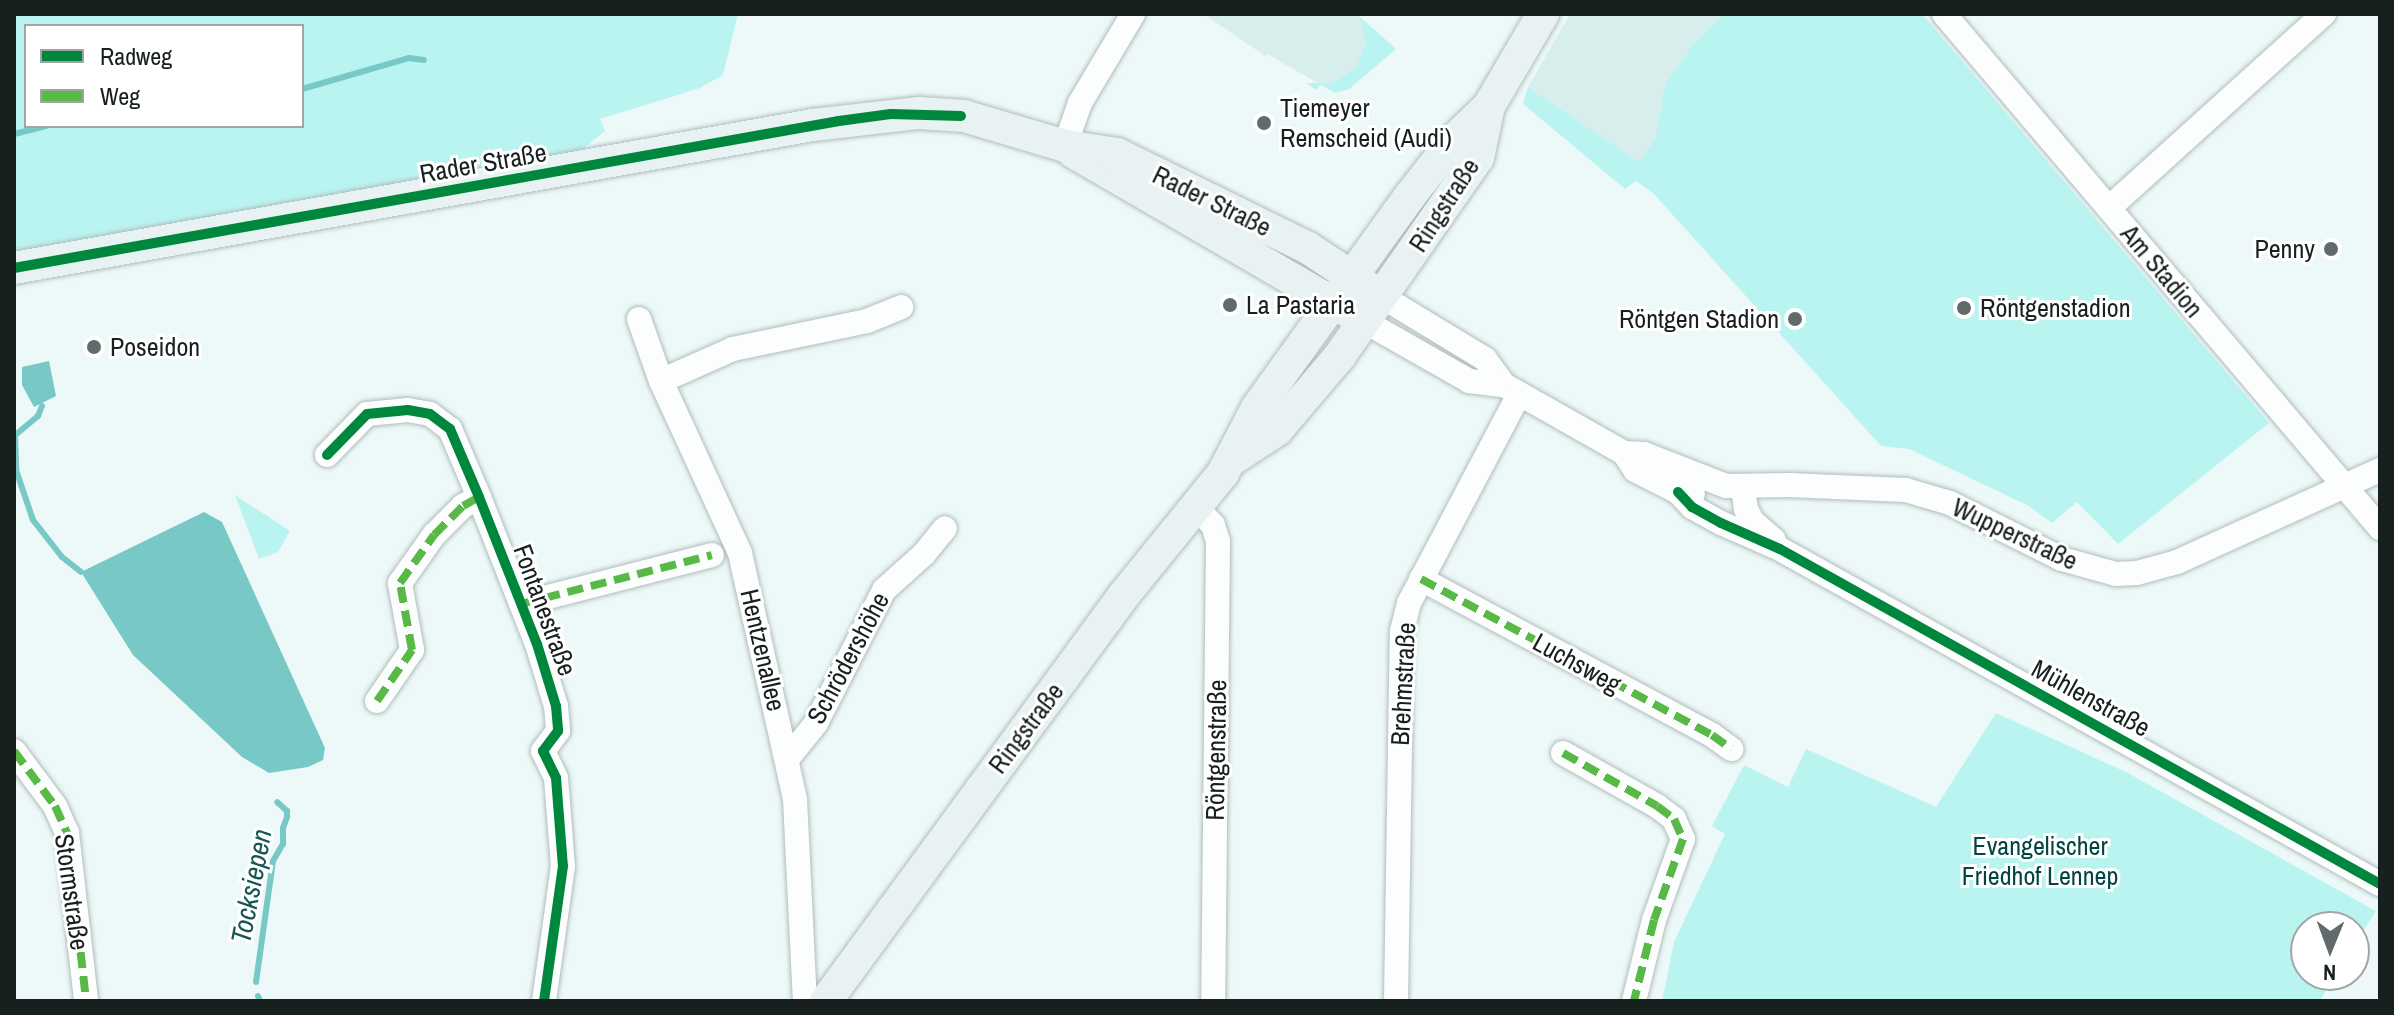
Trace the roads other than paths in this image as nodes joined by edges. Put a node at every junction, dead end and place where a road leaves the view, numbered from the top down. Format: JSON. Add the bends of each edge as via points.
{"nodes":[{"id":1,"x":1133,"y":14,"type":"edge"},
{"id":2,"x":1543,"y":14,"type":"edge"},
{"id":3,"x":2324,"y":14,"type":"edge"},
{"id":4,"x":1947,"y":15,"type":"edge"},
{"id":5,"x":1489,"y":106,"type":"junction"},
{"id":6,"x":1065,"y":146,"type":"junction"},
{"id":7,"x":2109,"y":208,"type":"junction"},
{"id":8,"x":14,"y":268,"type":"edge"},
{"id":9,"x":1342,"y":289,"type":"junction"},
{"id":10,"x":901,"y":307,"type":"dead end"},
{"id":11,"x":1373,"y":308,"type":"junction"},
{"id":12,"x":639,"y":319,"type":"dead end"},
{"id":13,"x":661,"y":381,"type":"junction"},
{"id":14,"x":1511,"y":389,"type":"junction"},
{"id":15,"x":1624,"y":453,"type":"junction"},
{"id":16,"x":327,"y":455,"type":"dead end"},
{"id":17,"x":1233,"y":459,"type":"junction"},
{"id":18,"x":2380,"y":470,"type":"edge"},
{"id":19,"x":1735,"y":486,"type":"junction"},
{"id":20,"x":2344,"y":487,"type":"junction"},
{"id":21,"x":1678,"y":492,"type":"junction"},
{"id":22,"x":479,"y":497,"type":"junction"},
{"id":23,"x":1196,"y":507,"type":"junction"},
{"id":24,"x":1725,"y":525,"type":"junction"},
{"id":25,"x":945,"y":528,"type":"dead end"},
{"id":26,"x":2380,"y":528,"type":"edge"},
{"id":27,"x":1780,"y":549,"type":"junction"},
{"id":28,"x":712,"y":555,"type":"dead end"},
{"id":29,"x":1421,"y":579,"type":"junction"},
{"id":30,"x":521,"y":604,"type":"junction"},
{"id":31,"x":377,"y":701,"type":"dead end"},
{"id":32,"x":1731,"y":749,"type":"dead end"},
{"id":33,"x":14,"y":751,"type":"edge"},
{"id":34,"x":1563,"y":753,"type":"dead end"},
{"id":35,"x":788,"y":758,"type":"junction"},
{"id":36,"x":2380,"y":884,"type":"edge"},
{"id":37,"x":86,"y":1001,"type":"edge"},
{"id":38,"x":544,"y":1001,"type":"edge"},
{"id":39,"x":805,"y":1001,"type":"edge"},
{"id":40,"x":826,"y":1001,"type":"edge"},
{"id":41,"x":1213,"y":1001,"type":"edge"},
{"id":42,"x":1396,"y":1001,"type":"edge"},
{"id":43,"x":1634,"y":1001,"type":"edge"}],
"edges":[{"from":1,"to":6,"type":"street","via":[[1080,103]]},
{"from":2,"to":5,"type":"main road","name":"Ringstraße"},
{"from":3,"to":7,"type":"street"},
{"from":4,"to":7,"type":"street","name":"Am Stadion"},
{"from":5,"to":9,"type":"main road","name":"Ringstraße","via":[[1453,141]]},
{"from":5,"to":11,"type":"main road","name":"Ringstraße","via":[[1478,158]]},
{"from":6,"to":8,"type":"main road","name":"Rader Straße","via":[[964,116],[878,115]]},
{"from":6,"to":9,"type":"main road","name":"Rader Straße","via":[[1117,154],[1308,248]]},
{"from":7,"to":20,"type":"street","name":"Am Stadion"},
{"from":9,"to":11,"type":"main road","name":"Rader Straße"},
{"from":9,"to":17,"type":"main road","name":"Ringstraße","via":[[1257,408]]},
{"from":10,"to":13,"type":"street","via":[[867,321],[733,349]]},
{"from":11,"to":14,"type":"street","via":[[1469,381]]},
{"from":11,"to":17,"type":"main road","name":"Ringstraße","via":[[1295,411],[1277,430]]},
{"from":12,"to":13,"type":"street","name":"Hentzenallee"},
{"from":13,"to":35,"type":"street","name":"Hentzenallee","via":[[740,553]]},
{"from":14,"to":15,"type":"street"},
{"from":14,"to":29,"type":"street","name":"Brehmstraße"},
{"from":15,"to":19,"type":"street","via":[[1644,454]]},
{"from":15,"to":21,"type":"street","via":[[1635,470]]},
{"from":16,"to":22,"type":"street","name":"Fontanestraße","via":[[367,414],[430,414],[450,429]]},
{"from":17,"to":23,"type":"main road","name":"Ringstraße"},
{"from":18,"to":20,"type":"street","name":"Wupperstraße"},
{"from":19,"to":20,"type":"street","name":"Wupperstraße","via":[[1906,490],[1950,503],[2062,559],[2116,574],[2177,562]]},
{"from":19,"to":21,"type":"street","via":[[1713,494]]},
{"from":19,"to":24,"type":"street","via":[[1721,514]]},
{"from":19,"to":27,"type":"street","name":"Mühlenstraße","via":[[1752,521],[1768,531]]},
{"from":20,"to":26,"type":"street","name":"Am Stadion"},
{"from":21,"to":24,"type":"street","name":"Mühlenstraße","via":[[1692,507]]},
{"from":22,"to":30,"type":"street","name":"Fontanestraße"},
{"from":22,"to":31,"type":"street","via":[[434,535],[400,583],[412,650]]},
{"from":23,"to":40,"type":"main road","name":"Ringstraße","via":[[1124,595]]},
{"from":23,"to":41,"type":"street","name":"Röntgenstraße","via":[[1213,525],[1218,541]]},
{"from":24,"to":27,"type":"street","name":"Mühlenstraße"},
{"from":25,"to":35,"type":"street","name":"Schrödershöhe","via":[[884,590],[816,723]]},
{"from":27,"to":36,"type":"street","name":"Mühlenstraße"},
{"from":28,"to":30,"type":"street"},
{"from":29,"to":32,"type":"street","name":"Luchsweg"},
{"from":29,"to":42,"type":"street","name":"Brehmstraße","via":[[1402,631]]},
{"from":30,"to":38,"type":"street","name":"Fontanestraße","via":[[556,706],[558,731],[543,751],[556,778],[563,866]]},
{"from":33,"to":37,"type":"street","name":"Stormstraße","via":[[55,806],[67,833]]},
{"from":34,"to":43,"type":"street","via":[[1657,806],[1674,819],[1683,839],[1654,920]]},
{"from":35,"to":39,"type":"street","name":"Hentzenallee","via":[[800,848]]}]}
